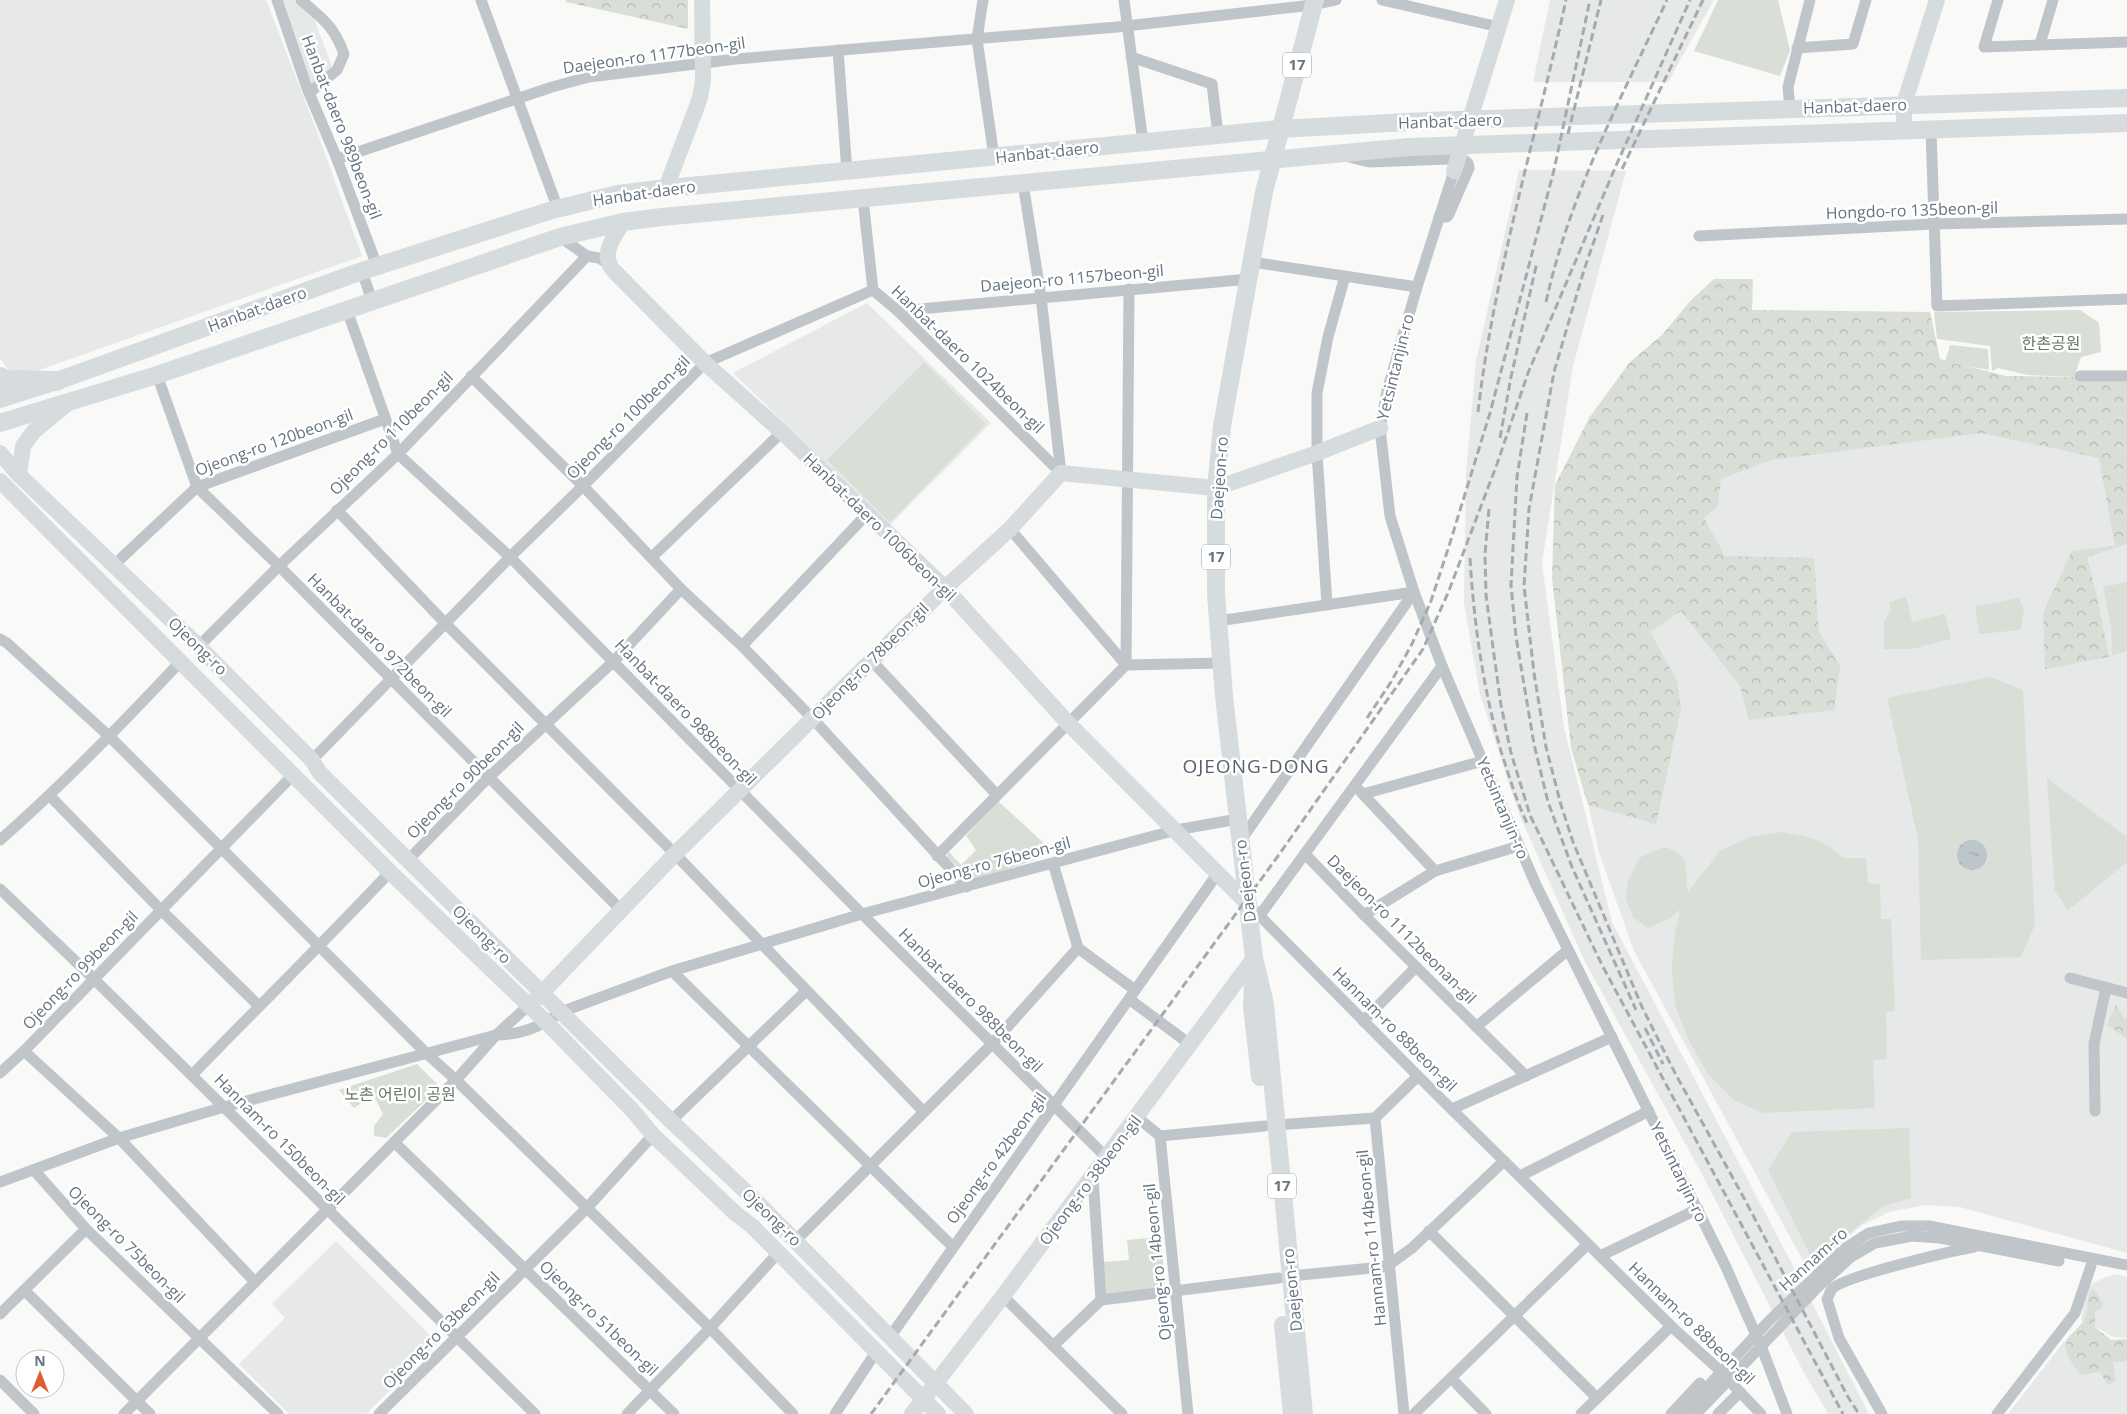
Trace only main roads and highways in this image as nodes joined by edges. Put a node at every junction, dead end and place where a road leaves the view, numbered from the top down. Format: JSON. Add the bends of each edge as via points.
{"nodes":[{"id":1,"x":1314,"y":3,"type":"edge"},
{"id":2,"x":2127,"y":98,"type":"edge"},
{"id":3,"x":2127,"y":123,"type":"edge"},
{"id":4,"x":1280,"y":130,"type":"junction"},
{"id":5,"x":1273,"y":158,"type":"junction"},
{"id":6,"x":0,"y":377,"type":"edge"},
{"id":7,"x":56,"y":381,"type":"junction"},
{"id":8,"x":0,"y":399,"type":"edge"},
{"id":9,"x":0,"y":423,"type":"edge"},
{"id":10,"x":1285,"y":1277,"type":"junction"},
{"id":11,"x":1292,"y":1414,"type":"edge"},
{"id":12,"x":1304,"y":1414,"type":"edge"}],
"edges":[{"from":1,"to":4,"type":"main road","name":"Daejeon-ro","number":"17"},
{"from":2,"to":4,"type":"main road","name":"Hanbat-daero","via":[[1426,121]]},
{"from":3,"to":5,"type":"main road","name":"Hanbat-daero","via":[[1459,145]]},
{"from":4,"to":5,"type":"main road","name":"Daejeon-ro","number":"17"},
{"from":4,"to":7,"type":"main road","name":"Hanbat-daero","via":[[618,194],[558,209],[370,269]]},
{"from":5,"to":9,"type":"main road","name":"Hanbat-daero","via":[[623,222],[560,237],[158,375]]},
{"from":5,"to":10,"type":"main road","name":"Daejeon-ro","number":"17","via":[[1222,426],[1216,488],[1216,586],[1238,820],[1254,910],[1252,1006],[1270,1126]]},
{"from":6,"to":7,"type":"highway","via":[[5,380]]},
{"from":7,"to":8,"type":"main road","name":"Hanbat-daero"},
{"from":10,"to":11,"type":"main road","name":"Daejeon-ro","number":"17"},
{"from":10,"to":12,"type":"main road","name":"Daejeon-ro","number":"17"}]}
